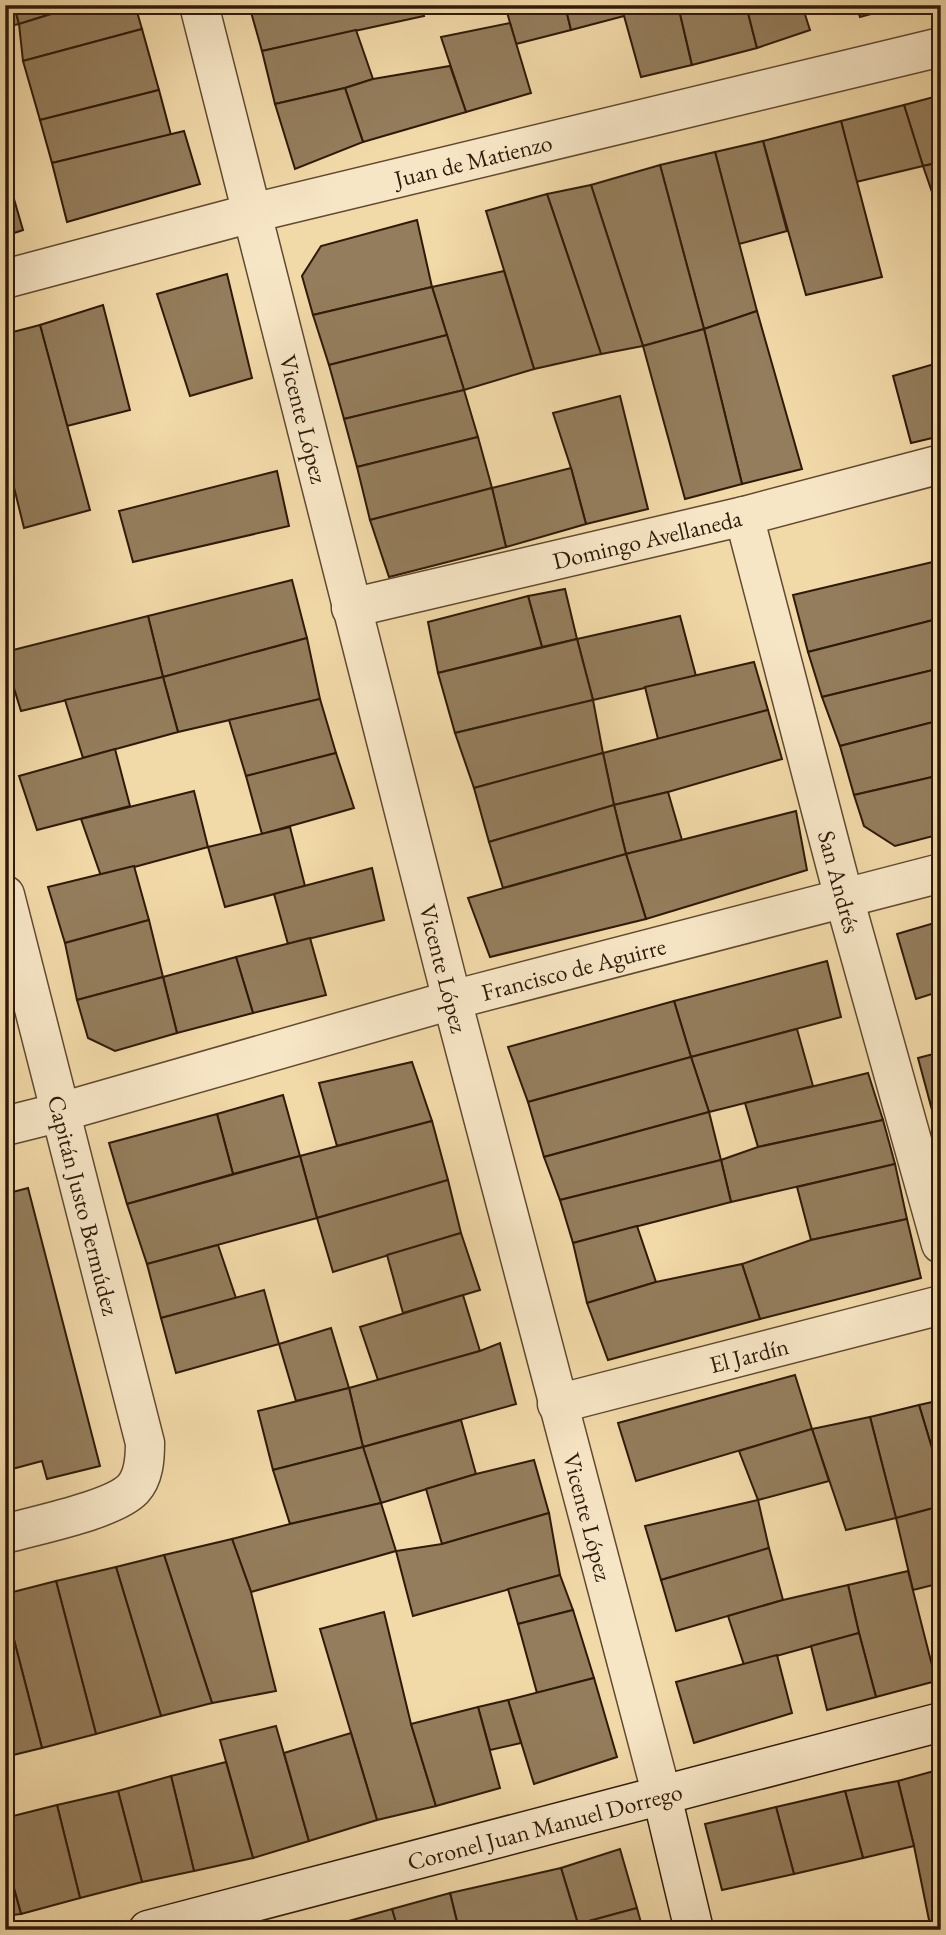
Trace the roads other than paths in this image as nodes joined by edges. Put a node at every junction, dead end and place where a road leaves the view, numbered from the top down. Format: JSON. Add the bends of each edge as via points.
{"nodes":[{"id":1,"x":199,"y":5,"type":"edge"},
{"id":2,"x":941,"y":47,"type":"edge"},
{"id":3,"x":252,"y":213,"type":"junction"},
{"id":4,"x":5,"y":279,"type":"edge"},
{"id":5,"x":941,"y":464,"type":"edge"},
{"id":6,"x":744,"y":516,"type":"junction"},
{"id":7,"x":351,"y":608,"type":"junction"},
{"id":8,"x":941,"y":873,"type":"edge"},
{"id":9,"x":5,"y":895,"type":"edge"},
{"id":10,"x":844,"y":898,"type":"junction"},
{"id":11,"x":452,"y":1000,"type":"junction"},
{"id":12,"x":61,"y":1112,"type":"junction"},
{"id":13,"x":5,"y":1126,"type":"edge"},
{"id":14,"x":941,"y":1244,"type":"edge"},
{"id":15,"x":941,"y":1305,"type":"edge"},
{"id":16,"x":558,"y":1405,"type":"junction"},
{"id":17,"x":5,"y":1534,"type":"edge"},
{"id":18,"x":941,"y":1723,"type":"edge"},
{"id":19,"x":662,"y":1796,"type":"junction"},
{"id":20,"x":148,"y":1930,"type":"edge"},
{"id":21,"x":694,"y":1930,"type":"edge"}],
"edges":[{"from":1,"to":3,"type":"street","name":"Vicente López"},
{"from":2,"to":3,"type":"street","name":"Juan de Matienzo"},
{"from":3,"to":4,"type":"street","name":"Juan de Matienzo"},
{"from":3,"to":7,"type":"street","name":"Vicente López"},
{"from":5,"to":6,"type":"street","name":"Domingo Avellaneda"},
{"from":6,"to":7,"type":"street","name":"Domingo Avellaneda"},
{"from":6,"to":10,"type":"street","name":"San Andrés"},
{"from":7,"to":11,"type":"street","name":"Vicente López"},
{"from":8,"to":10,"type":"street","name":"Francisco de Aguirre"},
{"from":9,"to":12,"type":"street","name":"Capitán Justo Bermúdez"},
{"from":10,"to":11,"type":"street","name":"Francisco de Aguirre"},
{"from":10,"to":14,"type":"street","name":"San Andrés"},
{"from":11,"to":12,"type":"street","name":"Francisco de Aguirre"},
{"from":11,"to":16,"type":"street","name":"Vicente López"},
{"from":12,"to":13,"type":"street","name":"Francisco de Aguirre"},
{"from":12,"to":17,"type":"street","name":"Capitán Justo Bermúdez","via":[[145,1443],[145,1465],[134,1488],[112,1503]]},
{"from":15,"to":16,"type":"street","name":"El Jardín"},
{"from":16,"to":19,"type":"street","name":"Vicente López"},
{"from":18,"to":19,"type":"street","name":"Coronel Juan Manuel Dorrego"},
{"from":19,"to":20,"type":"street","name":"Coronel Juan Manuel Dorrego"},
{"from":19,"to":21,"type":"street","name":"Vicente López"}]}
